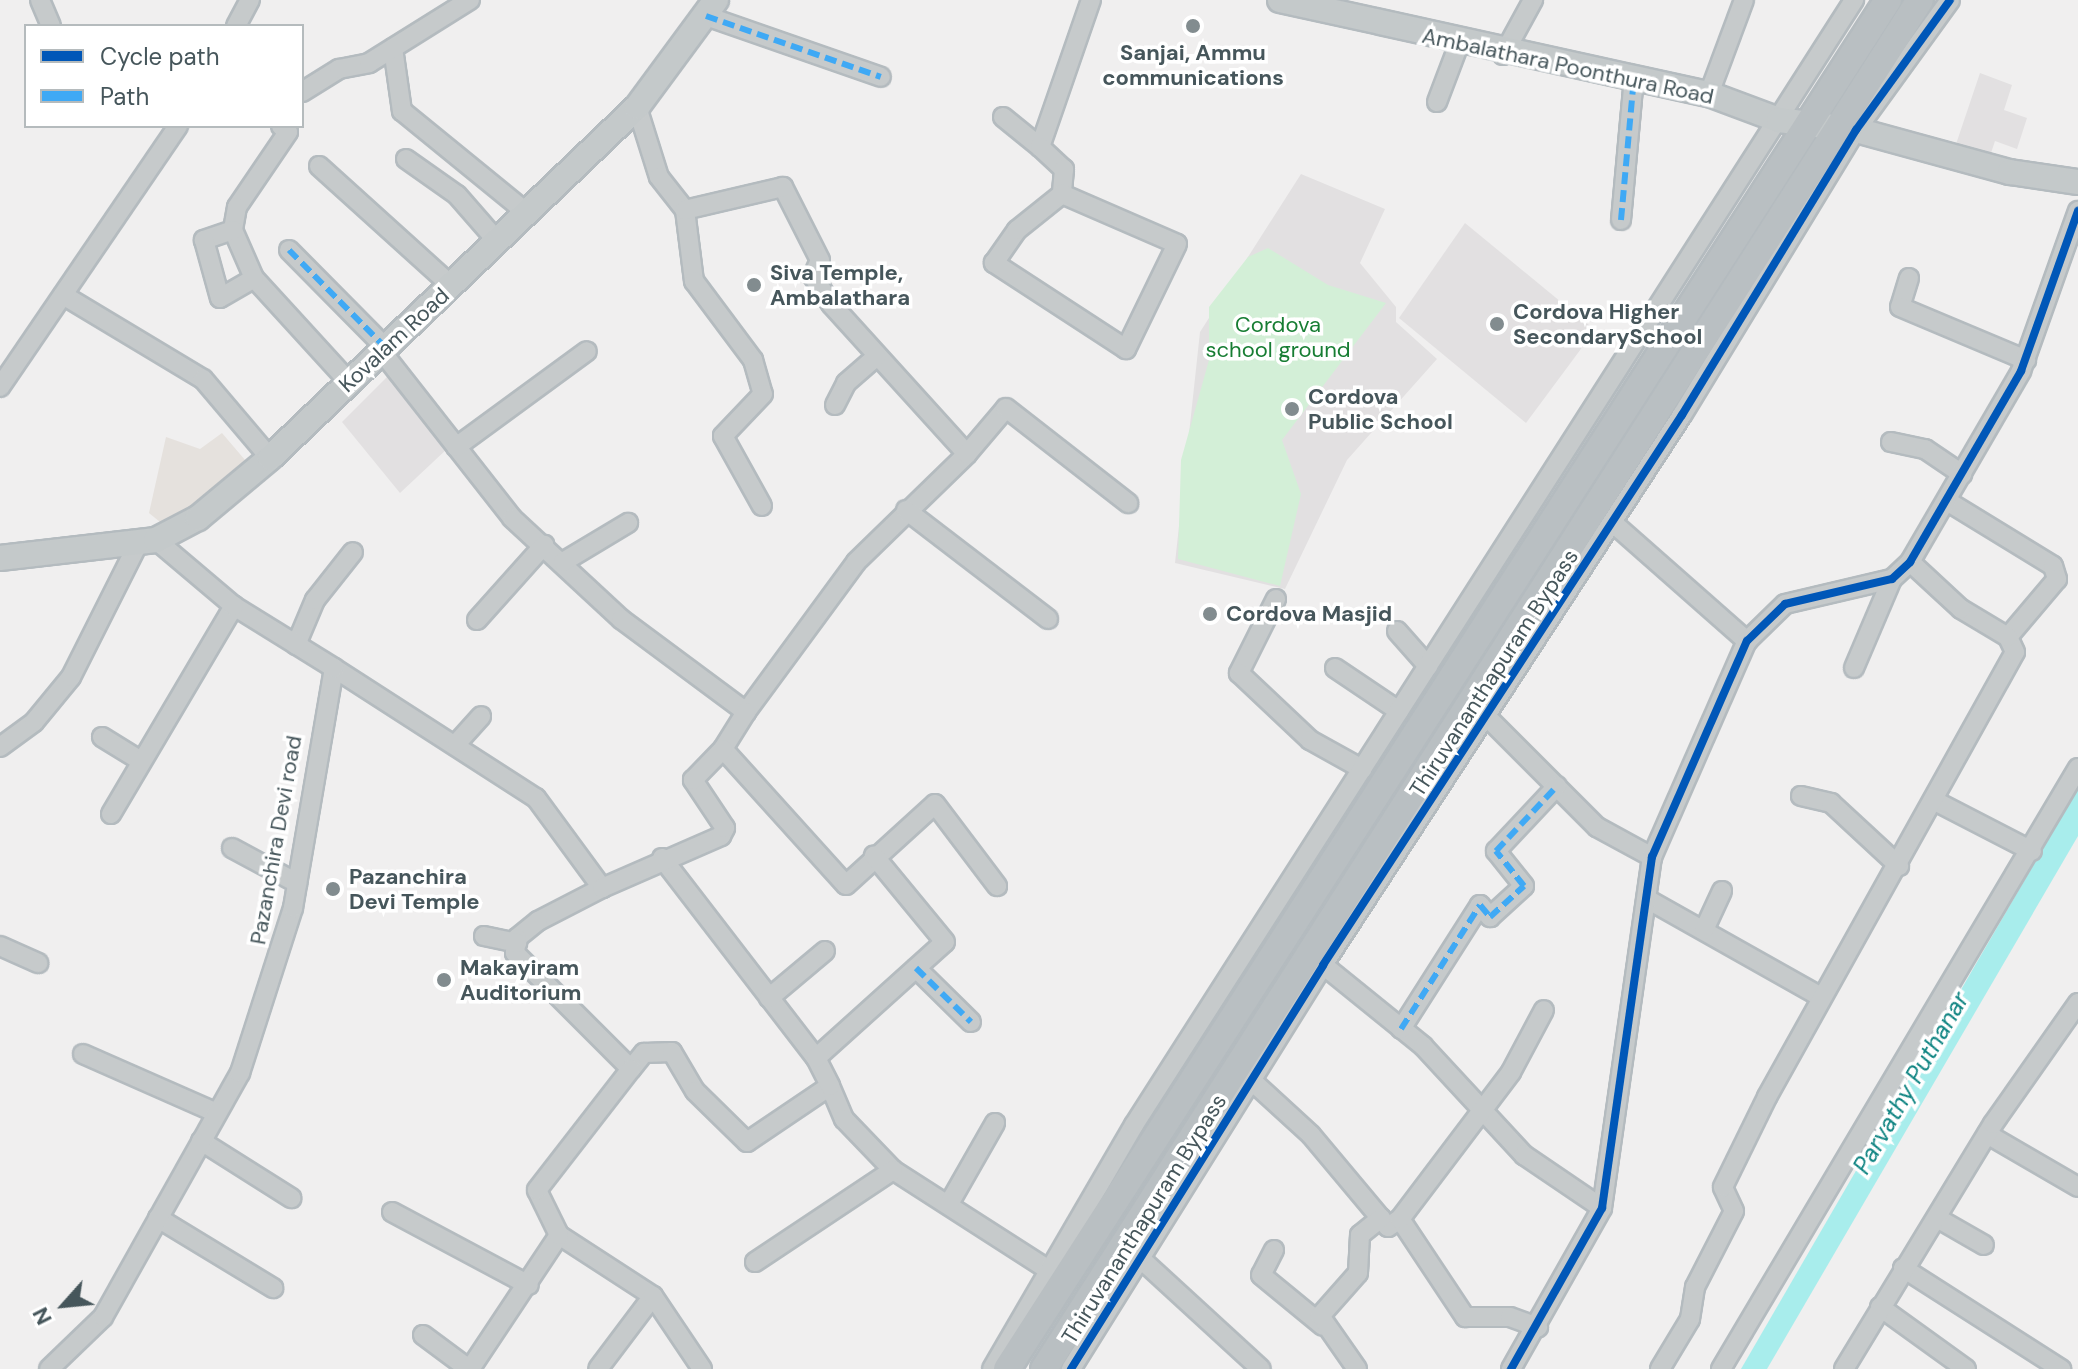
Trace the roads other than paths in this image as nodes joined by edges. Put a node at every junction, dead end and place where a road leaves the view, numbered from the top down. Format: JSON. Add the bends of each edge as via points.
{"nodes":[{"id":1,"x":40,"y":0,"type":"edge"},
{"id":2,"x":250,"y":0,"type":"edge"},
{"id":3,"x":470,"y":0,"type":"edge"},
{"id":4,"x":1091,"y":0,"type":"edge"},
{"id":5,"x":1533,"y":0,"type":"edge"},
{"id":6,"x":1744,"y":0,"type":"edge"},
{"id":7,"x":1854,"y":0,"type":"edge"},
{"id":8,"x":1888,"y":0,"type":"edge"},
{"id":9,"x":1920,"y":0,"type":"edge"},
{"id":10,"x":1950,"y":0,"type":"edge"},
{"id":11,"x":1287,"y":1,"type":"edge"},
{"id":12,"x":707,"y":6,"type":"edge"},
{"id":13,"x":50,"y":24,"type":"edge"},
{"id":14,"x":237,"y":24,"type":"edge"},
{"id":15,"x":1459,"y":44,"type":"junction"},
{"id":16,"x":393,"y":48,"type":"junction"},
{"id":17,"x":1503,"y":55,"type":"junction"},
{"id":18,"x":881,"y":77,"type":"dead end"},
{"id":19,"x":1634,"y":77,"type":"junction"},
{"id":20,"x":304,"y":91,"type":"edge"},
{"id":21,"x":1709,"y":94,"type":"junction"},
{"id":22,"x":1437,"y":102,"type":"dead end"},
{"id":23,"x":637,"y":107,"type":"junction"},
{"id":24,"x":1003,"y":117,"type":"dead end"},
{"id":25,"x":1779,"y":120,"type":"junction"},
{"id":26,"x":1806,"y":123,"type":"junction"},
{"id":27,"x":177,"y":128,"type":"edge"},
{"id":28,"x":283,"y":128,"type":"edge"},
{"id":29,"x":1845,"y":129,"type":"junction"},
{"id":30,"x":1040,"y":147,"type":"junction"},
{"id":31,"x":406,"y":159,"type":"dead end"},
{"id":32,"x":319,"y":166,"type":"dead end"},
{"id":33,"x":2078,"y":182,"type":"edge"},
{"id":34,"x":1062,"y":194,"type":"junction"},
{"id":35,"x":685,"y":210,"type":"junction"},
{"id":36,"x":2078,"y":211,"type":"edge"},
{"id":37,"x":527,"y":213,"type":"junction"},
{"id":38,"x":1621,"y":220,"type":"dead end"},
{"id":39,"x":233,"y":230,"type":"junction"},
{"id":40,"x":498,"y":242,"type":"junction"},
{"id":41,"x":289,"y":250,"type":"dead end"},
{"id":42,"x":254,"y":278,"type":"junction"},
{"id":43,"x":1909,"y":278,"type":"dead end"},
{"id":44,"x":452,"y":286,"type":"junction"},
{"id":45,"x":63,"y":295,"type":"junction"},
{"id":46,"x":384,"y":350,"type":"junction"},
{"id":47,"x":587,"y":351,"type":"dead end"},
{"id":48,"x":876,"y":357,"type":"junction"},
{"id":49,"x":2026,"y":360,"type":"junction"},
{"id":50,"x":349,"y":382,"type":"junction"},
{"id":51,"x":0,"y":387,"type":"edge"},
{"id":52,"x":835,"y":405,"type":"dead end"},
{"id":53,"x":1891,"y":442,"type":"dead end"},
{"id":54,"x":456,"y":447,"type":"junction"},
{"id":55,"x":967,"y":454,"type":"junction"},
{"id":56,"x":270,"y":458,"type":"junction"},
{"id":57,"x":1962,"y":474,"type":"junction"},
{"id":58,"x":1947,"y":501,"type":"junction"},
{"id":59,"x":1128,"y":503,"type":"dead end"},
{"id":60,"x":762,"y":506,"type":"dead end"},
{"id":61,"x":906,"y":510,"type":"junction"},
{"id":62,"x":628,"y":523,"type":"dead end"},
{"id":63,"x":1613,"y":523,"type":"junction"},
{"id":64,"x":148,"y":541,"type":"junction"},
{"id":65,"x":544,"y":545,"type":"junction"},
{"id":66,"x":353,"y":552,"type":"dead end"},
{"id":67,"x":0,"y":558,"type":"edge"},
{"id":68,"x":563,"y":562,"type":"junction"},
{"id":69,"x":1910,"y":562,"type":"junction"},
{"id":70,"x":1892,"y":579,"type":"junction"},
{"id":71,"x":1276,"y":599,"type":"dead end"},
{"id":72,"x":234,"y":606,"type":"junction"},
{"id":73,"x":1048,"y":619,"type":"dead end"},
{"id":74,"x":477,"y":620,"type":"dead end"},
{"id":75,"x":1397,"y":631,"type":"dead end"},
{"id":76,"x":2008,"y":637,"type":"junction"},
{"id":77,"x":1747,"y":641,"type":"junction"},
{"id":78,"x":296,"y":645,"type":"junction"},
{"id":79,"x":1428,"y":666,"type":"junction"},
{"id":80,"x":334,"y":668,"type":"junction"},
{"id":81,"x":1335,"y":668,"type":"dead end"},
{"id":82,"x":1854,"y":668,"type":"dead end"},
{"id":83,"x":1399,"y":711,"type":"junction"},
{"id":84,"x":746,"y":712,"type":"junction"},
{"id":85,"x":481,"y":716,"type":"dead end"},
{"id":86,"x":1486,"y":716,"type":"junction"},
{"id":87,"x":102,"y":737,"type":"dead end"},
{"id":88,"x":457,"y":743,"type":"junction"},
{"id":89,"x":0,"y":747,"type":"edge"},
{"id":90,"x":723,"y":749,"type":"junction"},
{"id":91,"x":141,"y":761,"type":"junction"},
{"id":92,"x":2078,"y":768,"type":"edge"},
{"id":93,"x":1362,"y":769,"type":"junction"},
{"id":94,"x":1557,"y":786,"type":"junction"},
{"id":95,"x":1801,"y":796,"type":"dead end"},
{"id":96,"x":1935,"y":801,"type":"junction"},
{"id":97,"x":111,"y":814,"type":"dead end"},
{"id":98,"x":232,"y":848,"type":"dead end"},
{"id":99,"x":2032,"y":851,"type":"junction"},
{"id":100,"x":874,"y":856,"type":"junction"},
{"id":101,"x":1652,"y":857,"type":"junction"},
{"id":102,"x":662,"y":858,"type":"junction"},
{"id":103,"x":1899,"y":866,"type":"junction"},
{"id":104,"x":297,"y":883,"type":"junction"},
{"id":105,"x":997,"y":886,"type":"dead end"},
{"id":106,"x":602,"y":888,"type":"junction"},
{"id":107,"x":1722,"y":891,"type":"dead end"},
{"id":108,"x":1647,"y":899,"type":"junction"},
{"id":109,"x":1704,"y":930,"type":"junction"},
{"id":110,"x":484,"y":936,"type":"dead end"},
{"id":111,"x":517,"y":943,"type":"junction"},
{"id":112,"x":0,"y":946,"type":"edge"},
{"id":113,"x":825,"y":951,"type":"dead end"},
{"id":114,"x":38,"y":963,"type":"dead end"},
{"id":115,"x":1323,"y":965,"type":"junction"},
{"id":116,"x":916,"y":968,"type":"junction"},
{"id":117,"x":1819,"y":996,"type":"junction"},
{"id":118,"x":769,"y":998,"type":"junction"},
{"id":119,"x":1544,"y":1010,"type":"dead end"},
{"id":120,"x":2075,"y":1015,"type":"edge"},
{"id":121,"x":971,"y":1022,"type":"dead end"},
{"id":122,"x":1401,"y":1029,"type":"junction"},
{"id":123,"x":83,"y":1054,"type":"dead end"},
{"id":124,"x":816,"y":1058,"type":"junction"},
{"id":125,"x":631,"y":1069,"type":"junction"},
{"id":126,"x":1251,"y":1080,"type":"junction"},
{"id":127,"x":830,"y":1086,"type":"junction"},
{"id":128,"x":1479,"y":1107,"type":"junction"},
{"id":129,"x":217,"y":1113,"type":"junction"},
{"id":130,"x":995,"y":1123,"type":"dead end"},
{"id":131,"x":1987,"y":1134,"type":"junction"},
{"id":132,"x":201,"y":1141,"type":"junction"},
{"id":133,"x":893,"y":1170,"type":"junction"},
{"id":134,"x":2078,"y":1187,"type":"edge"},
{"id":135,"x":291,"y":1198,"type":"dead end"},
{"id":136,"x":950,"y":1202,"type":"junction"},
{"id":137,"x":1602,"y":1208,"type":"junction"},
{"id":138,"x":392,"y":1212,"type":"dead end"},
{"id":139,"x":158,"y":1218,"type":"junction"},
{"id":140,"x":1381,"y":1218,"type":"junction"},
{"id":141,"x":1937,"y":1218,"type":"junction"},
{"id":142,"x":1400,"y":1219,"type":"junction"},
{"id":143,"x":559,"y":1235,"type":"junction"},
{"id":144,"x":1984,"y":1245,"type":"dead end"},
{"id":145,"x":1274,"y":1250,"type":"dead end"},
{"id":146,"x":1142,"y":1260,"type":"junction"},
{"id":147,"x":755,"y":1262,"type":"dead end"},
{"id":148,"x":1903,"y":1268,"type":"junction"},
{"id":149,"x":1052,"y":1272,"type":"junction"},
{"id":150,"x":529,"y":1285,"type":"junction"},
{"id":151,"x":273,"y":1288,"type":"dead end"},
{"id":152,"x":653,"y":1296,"type":"junction"},
{"id":153,"x":1880,"y":1307,"type":"junction"},
{"id":154,"x":1323,"y":1326,"type":"junction"},
{"id":155,"x":1538,"y":1327,"type":"junction"},
{"id":156,"x":423,"y":1335,"type":"dead end"},
{"id":157,"x":1076,"y":1368,"type":"edge"},
{"id":158,"x":49,"y":1369,"type":"edge"},
{"id":159,"x":470,"y":1369,"type":"edge"},
{"id":160,"x":598,"y":1369,"type":"edge"},
{"id":161,"x":702,"y":1369,"type":"edge"},
{"id":162,"x":992,"y":1369,"type":"edge"},
{"id":163,"x":1007,"y":1369,"type":"edge"},
{"id":164,"x":1044,"y":1369,"type":"edge"},
{"id":165,"x":1261,"y":1369,"type":"edge"},
{"id":166,"x":1357,"y":1369,"type":"edge"},
{"id":167,"x":1511,"y":1369,"type":"edge"},
{"id":168,"x":1660,"y":1369,"type":"edge"},
{"id":169,"x":1721,"y":1369,"type":"edge"},
{"id":170,"x":1844,"y":1369,"type":"edge"},
{"id":171,"x":1966,"y":1369,"type":"edge"},
{"id":172,"x":2061,"y":1369,"type":"edge"}],
"edges":[{"from":1,"to":13,"type":"street"},
{"from":2,"to":14,"type":"street"},
{"from":3,"to":16,"type":"street"},
{"from":4,"to":30,"type":"street"},
{"from":5,"to":17,"type":"street"},
{"from":6,"to":21,"type":"street"},
{"from":7,"to":25,"type":"street"},
{"from":8,"to":26,"type":"highway","name":"Thiruvananthapuram Bypass"},
{"from":9,"to":29,"type":"highway","name":"Thiruvananthapuram Bypass"},
{"from":10,"to":29,"type":"street","name":"Thiruvananthapuram Bypass"},
{"from":11,"to":15,"type":"main road","name":"Ambalathara Poonthura Road"},
{"from":12,"to":18,"type":"street"},
{"from":12,"to":23,"type":"main road","name":"Kovalam Road"},
{"from":15,"to":17,"type":"main road","name":"Ambalathara Poonthura Road"},
{"from":15,"to":22,"type":"street"},
{"from":16,"to":20,"type":"street"},
{"from":16,"to":37,"type":"street","via":[[402,111]]},
{"from":17,"to":19,"type":"main road","name":"Ambalathara Poonthura Road"},
{"from":19,"to":21,"type":"main road","name":"Ambalathara Poonthura Road"},
{"from":19,"to":38,"type":"street"},
{"from":21,"to":25,"type":"main road","name":"Ambalathara Poonthura Road"},
{"from":23,"to":35,"type":"street","via":[[659,177]]},
{"from":23,"to":37,"type":"main road","name":"Kovalam Road"},
{"from":24,"to":30,"type":"street"},
{"from":25,"to":26,"type":"main road","name":"Ambalathara Poonthura Road"},
{"from":25,"to":79,"type":"street"},
{"from":26,"to":29,"type":"main road","name":"Ambalathara Poonthura Road"},
{"from":26,"to":163,"type":"highway","name":"Thiruvananthapuram Bypass"},
{"from":27,"to":45,"type":"street"},
{"from":28,"to":39,"type":"street","via":[[288,132],[237,207]]},
{"from":29,"to":33,"type":"main road","name":"Ambalathara Poonthura Road","via":[[1958,160]]},
{"from":29,"to":63,"type":"street","name":"Thiruvananthapuram Bypass"},
{"from":29,"to":164,"type":"highway","name":"Thiruvananthapuram Bypass"},
{"from":30,"to":34,"type":"street","via":[[1064,169]]},
{"from":31,"to":40,"type":"street","via":[[457,195]]},
{"from":32,"to":44,"type":"street"},
{"from":34,"to":34,"type":"street","via":[[1177,244],[1126,349],[994,263],[1017,230]]},
{"from":35,"to":48,"type":"street","via":[[783,187],[820,260],[816,283]]},
{"from":35,"to":60,"type":"street","via":[[694,281],[753,360],[763,394],[723,436]]},
{"from":36,"to":49,"type":"street"},
{"from":37,"to":40,"type":"main road","name":"Kovalam Road"},
{"from":39,"to":42,"type":"street"},
{"from":39,"to":42,"type":"street","via":[[204,240],[220,298]]},
{"from":40,"to":44,"type":"main road","name":"Kovalam Road"},
{"from":41,"to":46,"type":"street"},
{"from":42,"to":50,"type":"street"},
{"from":43,"to":49,"type":"street","via":[[1900,307]]},
{"from":44,"to":46,"type":"main road","name":"Kovalam Road"},
{"from":45,"to":51,"type":"street"},
{"from":45,"to":56,"type":"street","via":[[203,379]]},
{"from":46,"to":50,"type":"main road","name":"Kovalam Road"},
{"from":46,"to":54,"type":"street"},
{"from":47,"to":54,"type":"street"},
{"from":48,"to":52,"type":"street","via":[[846,383]]},
{"from":48,"to":55,"type":"street"},
{"from":49,"to":57,"type":"street"},
{"from":50,"to":56,"type":"main road","name":"Kovalam Road"},
{"from":53,"to":57,"type":"street","via":[[1925,449]]},
{"from":54,"to":65,"type":"street"},
{"from":55,"to":59,"type":"street","via":[[1006,408]]},
{"from":55,"to":61,"type":"street"},
{"from":56,"to":64,"type":"main road","name":"Kovalam Road","via":[[198,518]]},
{"from":57,"to":58,"type":"street"},
{"from":58,"to":69,"type":"street"},
{"from":58,"to":76,"type":"street","via":[[2053,566],[2057,579]]},
{"from":61,"to":73,"type":"street"},
{"from":61,"to":84,"type":"street","via":[[803,626]]},
{"from":62,"to":68,"type":"street"},
{"from":63,"to":77,"type":"street"},
{"from":63,"to":86,"type":"street","name":"Thiruvananthapuram Bypass"},
{"from":64,"to":67,"type":"main road","name":"Kovalam Road"},
{"from":64,"to":72,"type":"street"},
{"from":64,"to":89,"type":"street","via":[[71,677],[34,722]]},
{"from":65,"to":68,"type":"street"},
{"from":65,"to":74,"type":"street"},
{"from":66,"to":78,"type":"street","via":[[315,600]]},
{"from":68,"to":84,"type":"street","via":[[621,619]]},
{"from":69,"to":70,"type":"street"},
{"from":69,"to":76,"type":"street","via":[[1961,609]]},
{"from":70,"to":77,"type":"street","via":[[1785,604]]},
{"from":70,"to":82,"type":"street"},
{"from":71,"to":93,"type":"street","via":[[1239,673],[1310,740]]},
{"from":72,"to":78,"type":"street"},
{"from":72,"to":91,"type":"street"},
{"from":75,"to":79,"type":"street"},
{"from":76,"to":96,"type":"street","via":[[2015,652],[2008,669]]},
{"from":77,"to":101,"type":"street"},
{"from":78,"to":80,"type":"street"},
{"from":79,"to":83,"type":"street"},
{"from":80,"to":88,"type":"street"},
{"from":80,"to":104,"type":"street","name":"Pazanchira Devi road"},
{"from":81,"to":83,"type":"street"},
{"from":83,"to":93,"type":"street"},
{"from":84,"to":90,"type":"street"},
{"from":85,"to":88,"type":"street"},
{"from":86,"to":94,"type":"street"},
{"from":86,"to":115,"type":"street","name":"Thiruvananthapuram Bypass"},
{"from":87,"to":91,"type":"street"},
{"from":88,"to":106,"type":"street","via":[[536,798]]},
{"from":90,"to":100,"type":"street","via":[[846,885]]},
{"from":90,"to":102,"type":"street","via":[[693,780],[725,828],[721,836]]},
{"from":91,"to":97,"type":"street"},
{"from":92,"to":99,"type":"street"},
{"from":93,"to":149,"type":"street","via":[[1134,1125]]},
{"from":94,"to":101,"type":"street","via":[[1597,827]]},
{"from":94,"to":122,"type":"street","via":[[1496,851],[1524,886],[1490,917],[1480,905]]},
{"from":95,"to":103,"type":"street","via":[[1831,803]]},
{"from":96,"to":99,"type":"street"},
{"from":96,"to":103,"type":"street"},
{"from":98,"to":104,"type":"street"},
{"from":99,"to":169,"type":"street"},
{"from":100,"to":105,"type":"street","via":[[935,804]]},
{"from":100,"to":116,"type":"street","via":[[945,942]]},
{"from":101,"to":108,"type":"street"},
{"from":102,"to":106,"type":"street"},
{"from":102,"to":118,"type":"street"},
{"from":103,"to":117,"type":"street"},
{"from":104,"to":129,"type":"street","name":"Pazanchira Devi road","via":[[279,965],[240,1073]]},
{"from":106,"to":111,"type":"street","via":[[538,921]]},
{"from":107,"to":109,"type":"street"},
{"from":108,"to":109,"type":"street"},
{"from":108,"to":137,"type":"street"},
{"from":109,"to":117,"type":"street"},
{"from":110,"to":111,"type":"street"},
{"from":111,"to":125,"type":"street","via":[[525,969]]},
{"from":112,"to":114,"type":"street"},
{"from":113,"to":118,"type":"street"},
{"from":115,"to":122,"type":"street"},
{"from":115,"to":126,"type":"street","name":"Thiruvananthapuram Bypass"},
{"from":116,"to":121,"type":"street"},
{"from":116,"to":124,"type":"street"},
{"from":117,"to":168,"type":"street","via":[[1723,1187],[1734,1211],[1695,1287],[1690,1319]]},
{"from":118,"to":124,"type":"street"},
{"from":119,"to":128,"type":"street","via":[[1511,1072]]},
{"from":120,"to":131,"type":"street"},
{"from":122,"to":128,"type":"street"},
{"from":123,"to":129,"type":"street"},
{"from":124,"to":127,"type":"street"},
{"from":125,"to":127,"type":"street","via":[[644,1053],[672,1052],[695,1091],[747,1142]]},
{"from":125,"to":143,"type":"street","via":[[537,1190]]},
{"from":126,"to":140,"type":"street","via":[[1311,1135]]},
{"from":126,"to":146,"type":"street","name":"Thiruvananthapuram Bypass"},
{"from":127,"to":133,"type":"street","via":[[844,1119]]},
{"from":128,"to":137,"type":"street","via":[[1551,1177]]},
{"from":128,"to":142,"type":"street"},
{"from":129,"to":132,"type":"street","name":"Pazanchira Devi road"},
{"from":130,"to":136,"type":"street"},
{"from":131,"to":134,"type":"street"},
{"from":131,"to":141,"type":"street"},
{"from":132,"to":135,"type":"street"},
{"from":132,"to":139,"type":"street","name":"Pazanchira Devi road"},
{"from":133,"to":136,"type":"street"},
{"from":133,"to":147,"type":"street"},
{"from":136,"to":149,"type":"street"},
{"from":137,"to":155,"type":"street"},
{"from":138,"to":150,"type":"street"},
{"from":139,"to":151,"type":"street"},
{"from":139,"to":158,"type":"street","name":"Pazanchira Devi road","via":[[103,1317]]},
{"from":140,"to":142,"type":"street","via":[[1388,1227]]},
{"from":140,"to":154,"type":"street","via":[[1360,1235],[1358,1273],[1324,1304]]},
{"from":141,"to":144,"type":"street"},
{"from":141,"to":148,"type":"street"},
{"from":142,"to":155,"type":"street","via":[[1465,1317],[1510,1317]]},
{"from":143,"to":150,"type":"street"},
{"from":143,"to":152,"type":"street"},
{"from":145,"to":154,"type":"street","via":[[1261,1275]]},
{"from":146,"to":157,"type":"street","name":"Thiruvananthapuram Bypass"},
{"from":146,"to":165,"type":"street"},
{"from":148,"to":153,"type":"street"},
{"from":148,"to":172,"type":"street"},
{"from":149,"to":162,"type":"street"},
{"from":150,"to":159,"type":"street"},
{"from":152,"to":160,"type":"street"},
{"from":152,"to":161,"type":"street"},
{"from":153,"to":170,"type":"street"},
{"from":153,"to":171,"type":"street"},
{"from":154,"to":166,"type":"street"},
{"from":155,"to":167,"type":"street"},
{"from":156,"to":159,"type":"street"}]}
